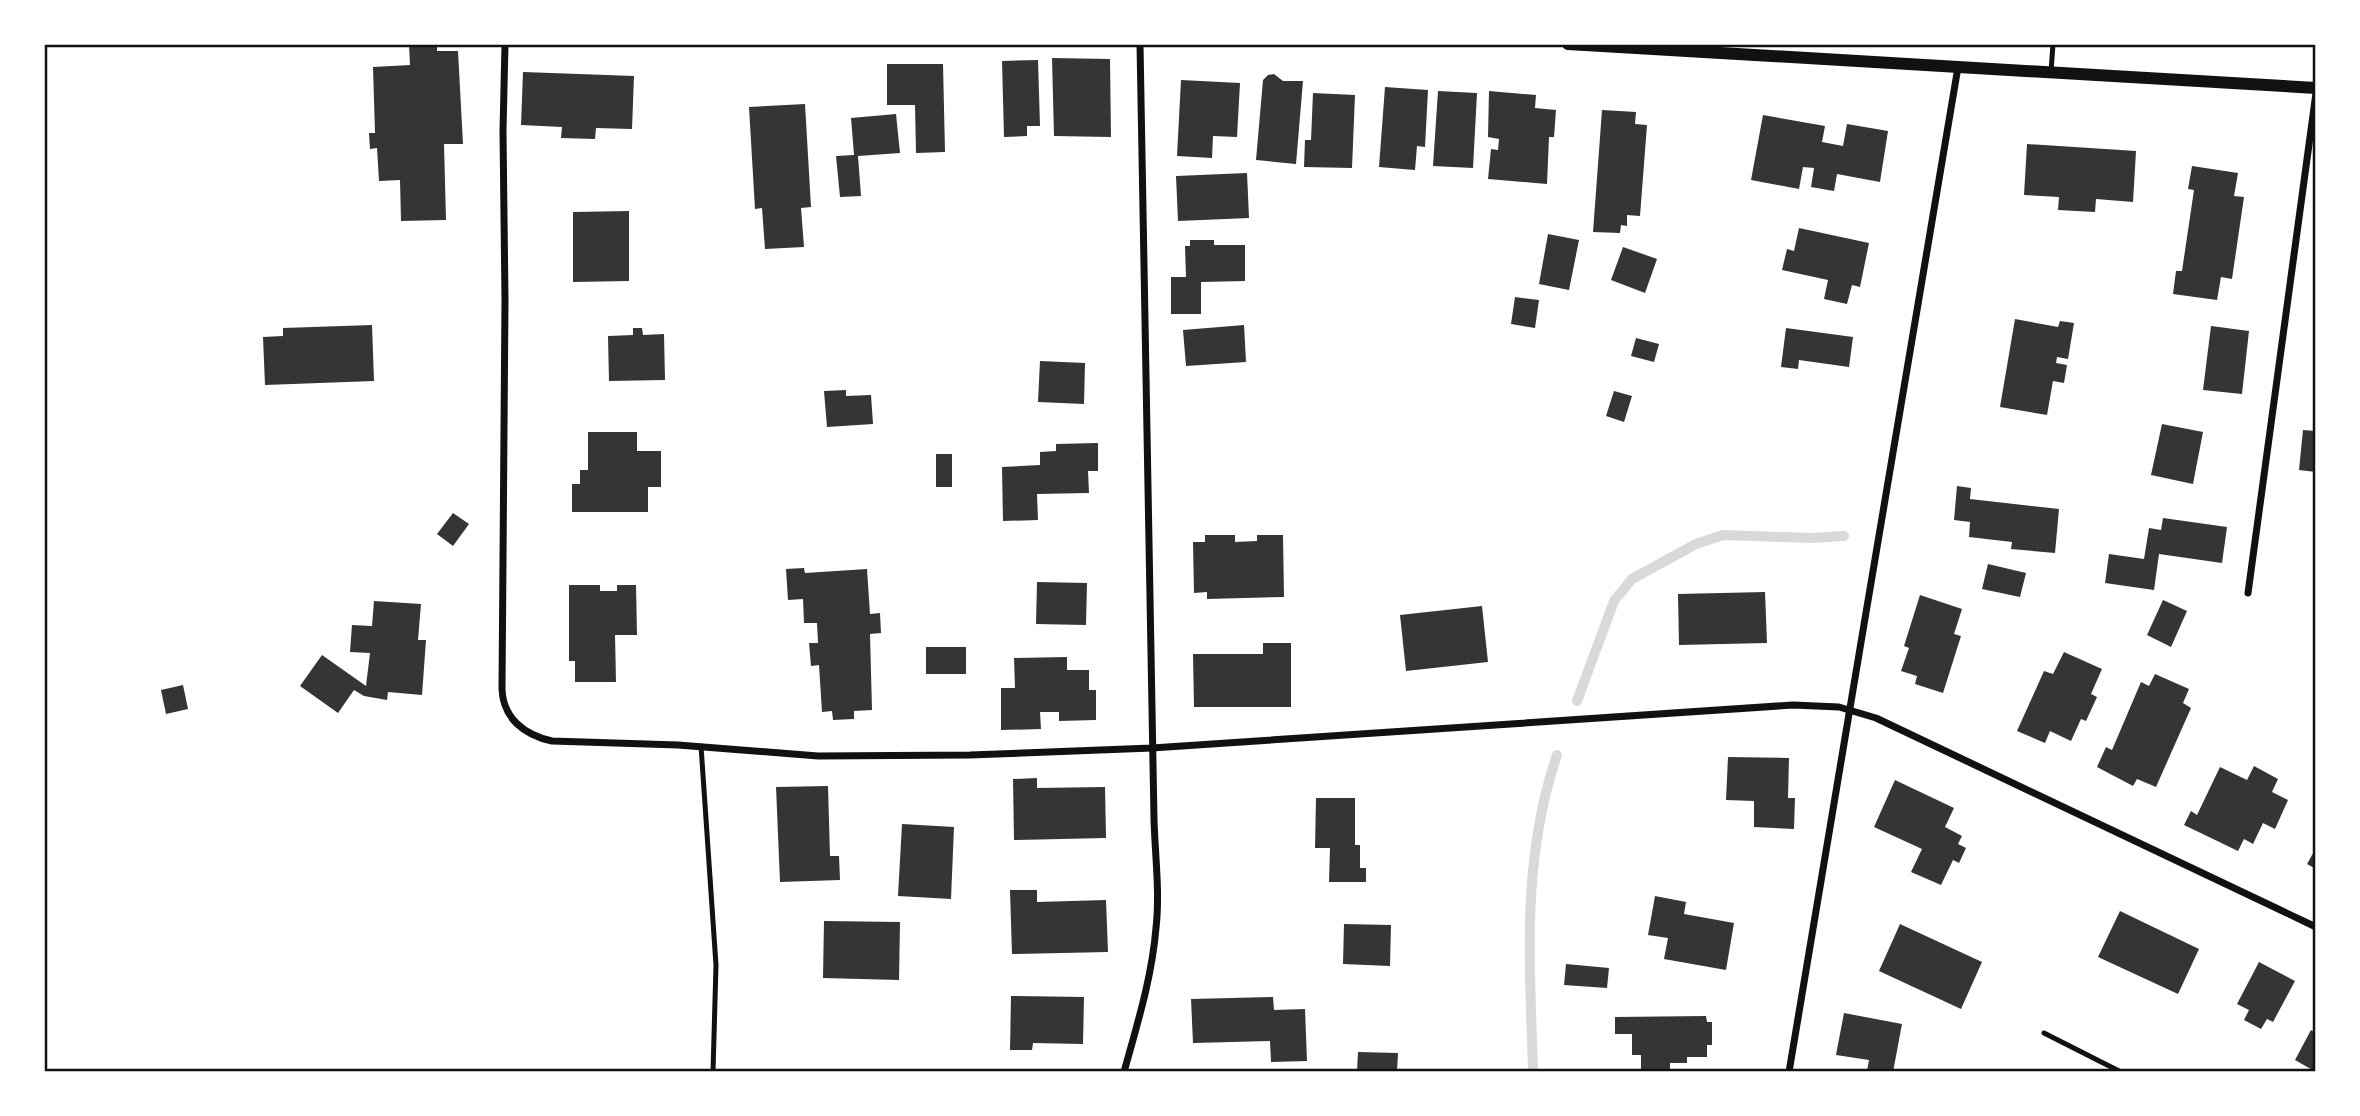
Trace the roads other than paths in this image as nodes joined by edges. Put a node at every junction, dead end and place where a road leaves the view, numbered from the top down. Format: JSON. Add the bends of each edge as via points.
{"nodes":[{"id":1,"x":505,"y":44,"type":"edge"},
{"id":2,"x":1140,"y":44,"type":"edge"},
{"id":3,"x":1568,"y":44,"type":"edge"},
{"id":4,"x":2053,"y":44,"type":"edge"},
{"id":5,"x":1958,"y":67,"type":"junction"},
{"id":6,"x":2051,"y":72,"type":"junction"},
{"id":7,"x":2316,"y":90,"type":"edge"},
{"id":8,"x":2248,"y":593,"type":"dead end"},
{"id":9,"x":1851,"y":710,"type":"junction"},
{"id":10,"x":701,"y":746,"type":"junction"},
{"id":11,"x":1152,"y":748,"type":"junction"},
{"id":12,"x":2316,"y":927,"type":"edge"},
{"id":13,"x":2044,"y":1033,"type":"dead end"},
{"id":14,"x":713,"y":1072,"type":"edge"},
{"id":15,"x":1124,"y":1072,"type":"edge"},
{"id":16,"x":1789,"y":1072,"type":"edge"},
{"id":17,"x":2121,"y":1072,"type":"edge"}],
"edges":[{"from":1,"to":10,"type":"street","via":[[503,703],[514,721],[542,739]]},
{"from":2,"to":11,"type":"street"},
{"from":3,"to":5,"type":"street"},
{"from":4,"to":6,"type":"lane"},
{"from":5,"to":6,"type":"street"},
{"from":5,"to":9,"type":"street"},
{"from":6,"to":7,"type":"street"},
{"from":7,"to":8,"type":"street"},
{"from":9,"to":11,"type":"street","via":[[1793,705]]},
{"from":9,"to":12,"type":"street","via":[[1890,724]]},
{"from":9,"to":16,"type":"street"},
{"from":10,"to":11,"type":"street","via":[[818,756]]},
{"from":10,"to":14,"type":"lane","via":[[715,953]]},
{"from":11,"to":15,"type":"street","via":[[1156,930]]},
{"from":13,"to":17,"type":"lane"}]}
